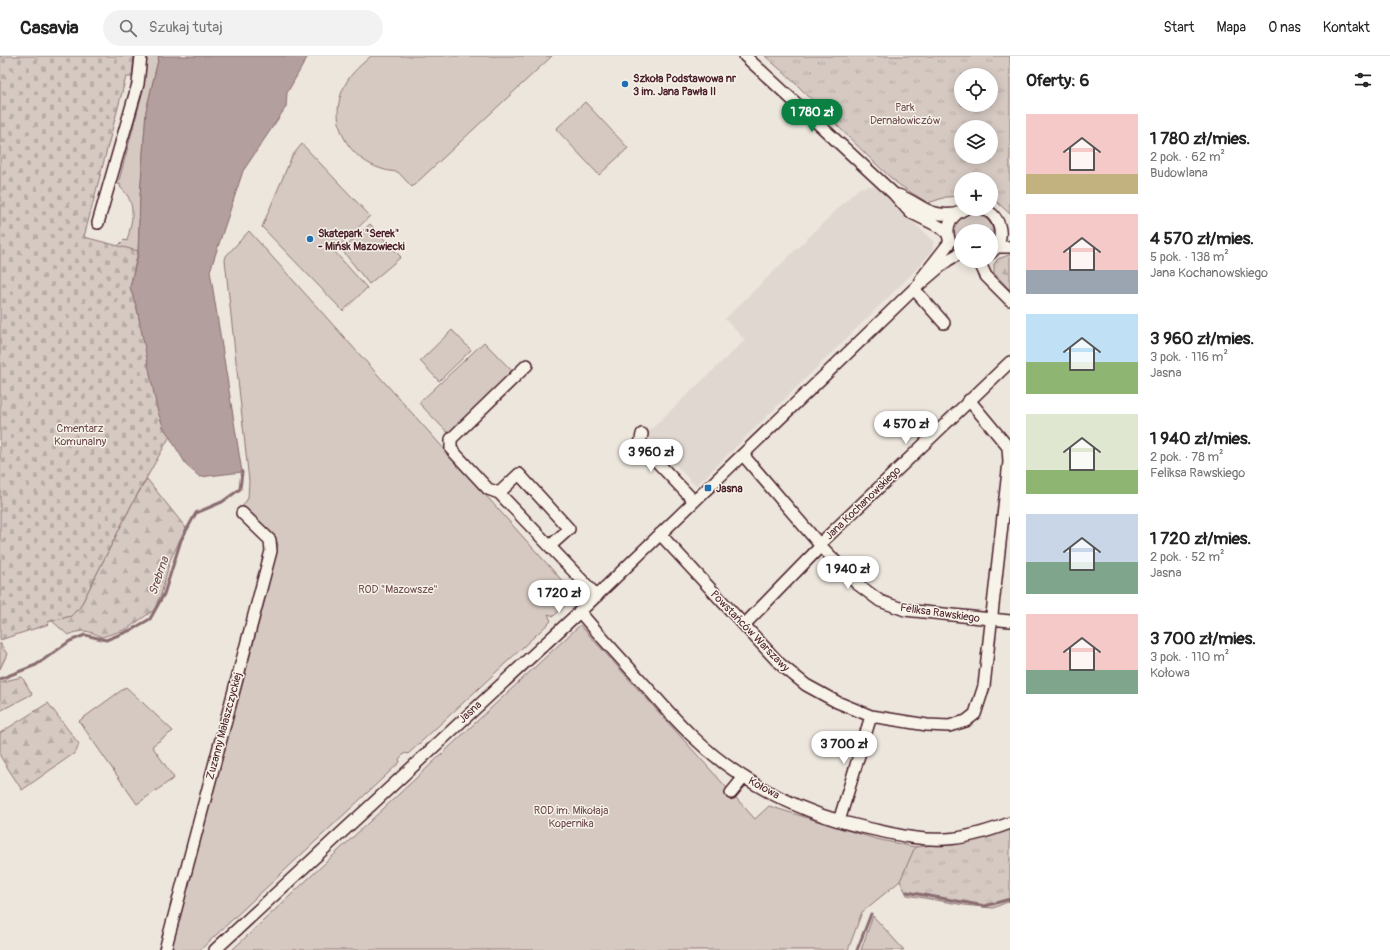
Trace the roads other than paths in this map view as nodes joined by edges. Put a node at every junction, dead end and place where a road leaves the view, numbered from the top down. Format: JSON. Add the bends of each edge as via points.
{"nodes":[{"id":1,"x":141,"y":56,"type":"edge"},
{"id":2,"x":745,"y":56,"type":"edge"},
{"id":3,"x":894,"y":194,"type":"junction"},
{"id":4,"x":954,"y":214,"type":"edge"},
{"id":5,"x":956,"y":216,"type":"edge"},
{"id":6,"x":993,"y":216,"type":"edge"},
{"id":7,"x":98,"y":223,"type":"dead end"},
{"id":8,"x":1000,"y":230,"type":"junction"},
{"id":9,"x":1010,"y":236,"type":"edge"},
{"id":10,"x":949,"y":238,"type":"junction"},
{"id":11,"x":998,"y":242,"type":"edge"},
{"id":12,"x":954,"y":245,"type":"edge"},
{"id":13,"x":1010,"y":247,"type":"edge"},
{"id":14,"x":998,"y":249,"type":"edge"},
{"id":15,"x":954,"y":257,"type":"edge"},
{"id":16,"x":982,"y":268,"type":"edge"},
{"id":17,"x":914,"y":289,"type":"junction"},
{"id":18,"x":1010,"y":300,"type":"edge"},
{"id":19,"x":944,"y":323,"type":"dead end"},
{"id":20,"x":1010,"y":362,"type":"edge"},
{"id":21,"x":528,"y":365,"type":"dead end"},
{"id":22,"x":970,"y":400,"type":"junction"},
{"id":23,"x":642,"y":434,"type":"dead end"},
{"id":24,"x":743,"y":455,"type":"junction"},
{"id":25,"x":499,"y":493,"type":"junction"},
{"id":26,"x":694,"y":502,"type":"junction"},
{"id":27,"x":242,"y":514,"type":"dead end"},
{"id":28,"x":660,"y":534,"type":"junction"},
{"id":29,"x":820,"y":545,"type":"junction"},
{"id":30,"x":550,"y":546,"type":"junction"},
{"id":31,"x":597,"y":596,"type":"junction"},
{"id":32,"x":580,"y":611,"type":"junction"},
{"id":33,"x":992,"y":619,"type":"junction"},
{"id":34,"x":1010,"y":621,"type":"edge"},
{"id":35,"x":744,"y":625,"type":"junction"},
{"id":36,"x":871,"y":716,"type":"junction"},
{"id":37,"x":744,"y":777,"type":"junction"},
{"id":38,"x":732,"y":793,"type":"dead end"},
{"id":39,"x":839,"y":821,"type":"junction"},
{"id":40,"x":1010,"y":823,"type":"edge"},
{"id":41,"x":165,"y":950,"type":"edge"},
{"id":42,"x":215,"y":950,"type":"edge"}],
"edges":[{"from":1,"to":7,"type":"street","via":[[138,84]]},
{"from":2,"to":3,"type":"street"},
{"from":3,"to":4,"type":"street","via":[[906,198],[930,213],[945,216]]},
{"from":3,"to":10,"type":"street","via":[[910,212],[932,222]]},
{"from":5,"to":10,"type":"street","name":"Jasna","via":[[951,221]]},
{"from":6,"to":8,"type":"street"},
{"from":8,"to":9,"type":"street"},
{"from":8,"to":11,"type":"street"},
{"from":10,"to":12,"type":"street"},
{"from":10,"to":17,"type":"street","name":"Jasna"},
{"from":13,"to":14,"type":"street"},
{"from":15,"to":17,"type":"street","name":"Jasna"},
{"from":16,"to":18,"type":"street","via":[[986,276]]},
{"from":17,"to":19,"type":"street"},
{"from":17,"to":24,"type":"street","name":"Jasna"},
{"from":20,"to":22,"type":"street","name":"Jana Kochanowskiego"},
{"from":21,"to":25,"type":"street","via":[[451,439],[451,449],[488,489]]},
{"from":22,"to":29,"type":"street","name":"Jana Kochanowskiego"},
{"from":22,"to":33,"type":"street","name":"Powstańców Warszawy","via":[[1008,447],[1009,462]]},
{"from":23,"to":26,"type":"street","via":[[640,444]]},
{"from":24,"to":26,"type":"street","name":"Jasna"},
{"from":24,"to":29,"type":"street","name":"Feliksa Rawskiego"},
{"from":25,"to":30,"type":"street"},
{"from":25,"to":30,"type":"street","via":[[518,474],[569,529]]},
{"from":26,"to":28,"type":"street","name":"Jasna"},
{"from":27,"to":41,"type":"street","name":"Zuzanny Małaszczyckiej","via":[[270,540],[271,551]]},
{"from":28,"to":31,"type":"street","name":"Jasna"},
{"from":28,"to":35,"type":"street","name":"Powstańców Warszawy"},
{"from":29,"to":33,"type":"street","name":"Feliksa Rawskiego","via":[[856,583],[880,601],[905,610]]},
{"from":29,"to":35,"type":"street","name":"Jana Kochanowskiego"},
{"from":30,"to":31,"type":"street"},
{"from":31,"to":32,"type":"street","name":"Jasna"},
{"from":32,"to":37,"type":"street","name":"Kołowa","via":[[690,735]]},
{"from":32,"to":42,"type":"street","name":"Jasna"},
{"from":33,"to":34,"type":"street","name":"Feliksa Rawskiego"},
{"from":33,"to":36,"type":"street","name":"Powstańców Warszawy","via":[[984,686],[978,709],[971,718],[949,726]]},
{"from":35,"to":36,"type":"street","name":"Powstańców Warszawy","via":[[780,664],[806,685]]},
{"from":36,"to":39,"type":"street"},
{"from":37,"to":38,"type":"street"},
{"from":37,"to":39,"type":"street","name":"Kołowa","via":[[780,798]]},
{"from":39,"to":40,"type":"street","name":"Kołowa","via":[[895,834],[944,839],[968,836]]}]}
